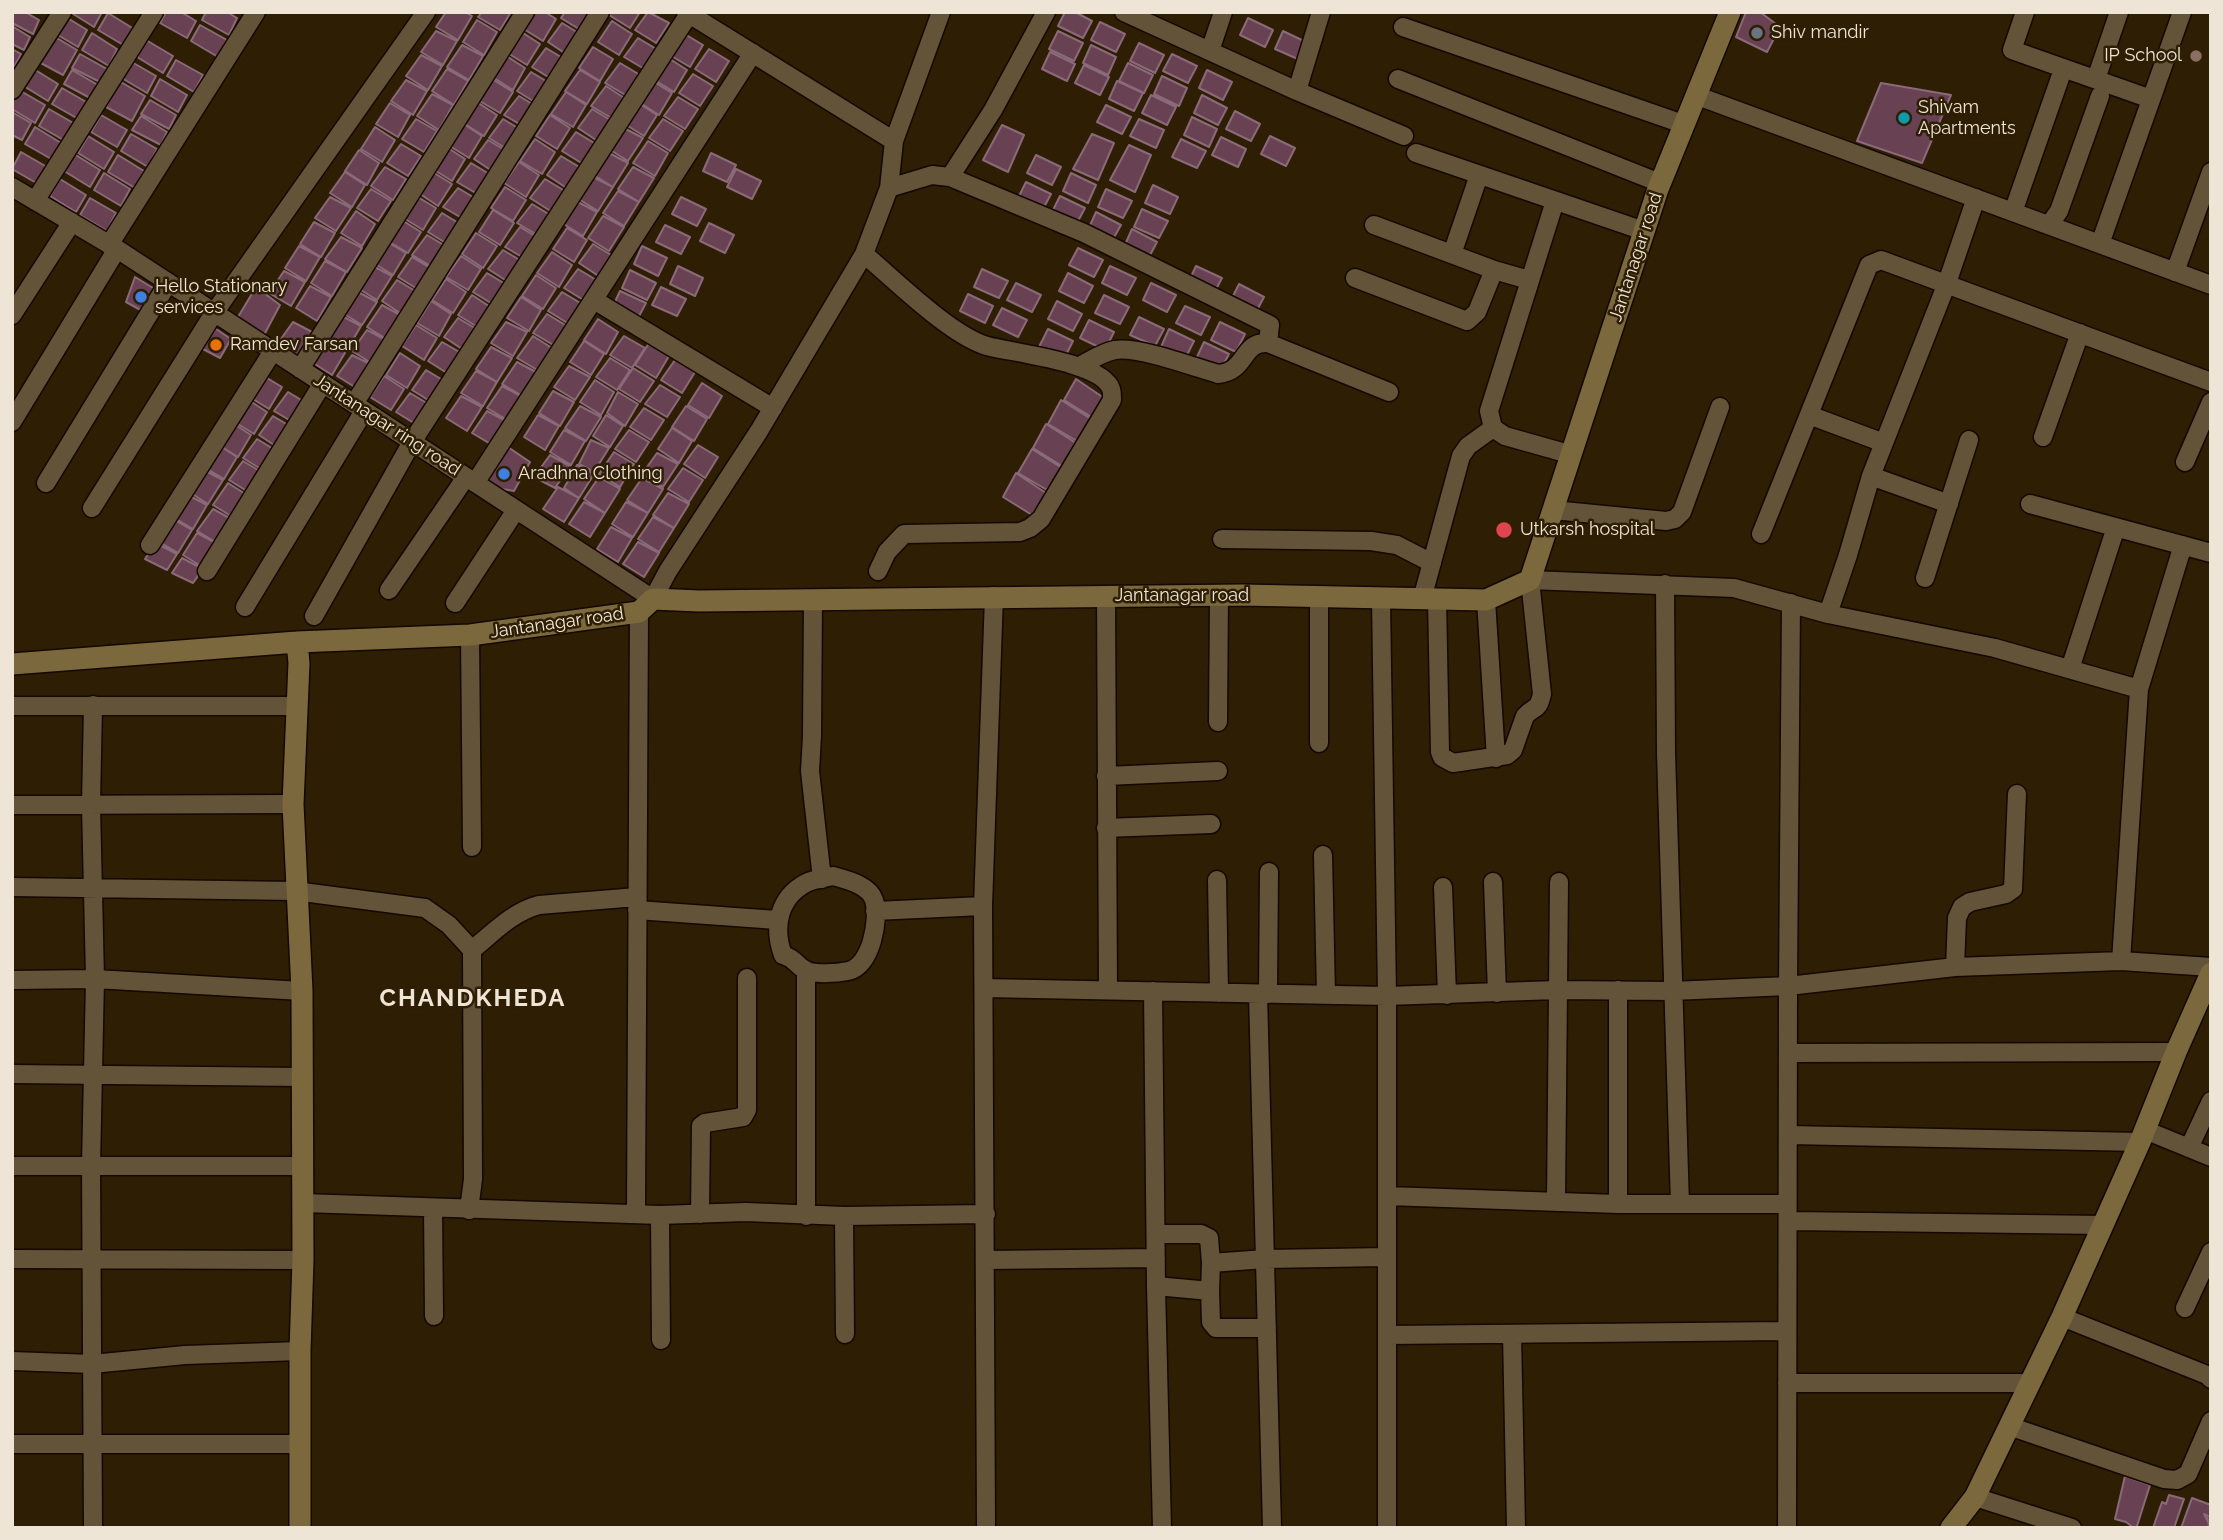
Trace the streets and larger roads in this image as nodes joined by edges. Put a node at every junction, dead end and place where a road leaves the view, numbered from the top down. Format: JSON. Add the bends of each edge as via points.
{"nodes":[{"id":1,"x":62,"y":12,"type":"edge"},
{"id":2,"x":154,"y":12,"type":"edge"},
{"id":3,"x":256,"y":12,"type":"edge"},
{"id":4,"x":426,"y":12,"type":"edge"},
{"id":5,"x":525,"y":12,"type":"edge"},
{"id":6,"x":600,"y":12,"type":"edge"},
{"id":7,"x":941,"y":12,"type":"edge"},
{"id":8,"x":1046,"y":12,"type":"edge"},
{"id":9,"x":1124,"y":12,"type":"edge"},
{"id":10,"x":1223,"y":12,"type":"edge"},
{"id":11,"x":1321,"y":12,"type":"edge"},
{"id":12,"x":1730,"y":12,"type":"edge"},
{"id":13,"x":2025,"y":12,"type":"edge"},
{"id":14,"x":2119,"y":12,"type":"edge"},
{"id":15,"x":2182,"y":12,"type":"edge"},
{"id":16,"x":687,"y":13,"type":"edge"},
{"id":17,"x":1402,"y":27,"type":"dead end"},
{"id":18,"x":1210,"y":51,"type":"junction"},
{"id":19,"x":753,"y":54,"type":"junction"},
{"id":20,"x":2060,"y":78,"type":"dead end"},
{"id":21,"x":1398,"y":79,"type":"dead end"},
{"id":22,"x":2098,"y":87,"type":"junction"},
{"id":23,"x":12,"y":90,"type":"edge"},
{"id":24,"x":1297,"y":91,"type":"junction"},
{"id":25,"x":1695,"y":95,"type":"junction"},
{"id":26,"x":2151,"y":99,"type":"junction"},
{"id":27,"x":1683,"y":124,"type":"junction"},
{"id":28,"x":1404,"y":136,"type":"dead end"},
{"id":29,"x":894,"y":141,"type":"junction"},
{"id":30,"x":1416,"y":153,"type":"dead end"},
{"id":31,"x":2211,"y":172,"type":"edge"},
{"id":32,"x":1479,"y":175,"type":"junction"},
{"id":33,"x":950,"y":177,"type":"junction"},
{"id":34,"x":1660,"y":183,"type":"junction"},
{"id":35,"x":889,"y":188,"type":"junction"},
{"id":36,"x":15,"y":194,"type":"edge"},
{"id":37,"x":1976,"y":198,"type":"junction"},
{"id":38,"x":35,"y":201,"type":"junction"},
{"id":39,"x":1555,"y":201,"type":"junction"},
{"id":40,"x":2013,"y":212,"type":"junction"},
{"id":41,"x":72,"y":222,"type":"junction"},
{"id":42,"x":1374,"y":225,"type":"dead end"},
{"id":43,"x":2049,"y":225,"type":"junction"},
{"id":44,"x":1644,"y":231,"type":"junction"},
{"id":45,"x":2100,"y":244,"type":"junction"},
{"id":46,"x":113,"y":247,"type":"junction"},
{"id":47,"x":864,"y":254,"type":"junction"},
{"id":48,"x":1452,"y":254,"type":"junction"},
{"id":49,"x":1494,"y":270,"type":"junction"},
{"id":50,"x":2175,"y":272,"type":"junction"},
{"id":51,"x":1355,"y":278,"type":"dead end"},
{"id":52,"x":1530,"y":280,"type":"junction"},
{"id":53,"x":168,"y":283,"type":"junction"},
{"id":54,"x":1947,"y":283,"type":"junction"},
{"id":55,"x":2211,"y":285,"type":"edge"},
{"id":56,"x":594,"y":300,"type":"junction"},
{"id":57,"x":214,"y":313,"type":"junction"},
{"id":58,"x":12,"y":315,"type":"edge"},
{"id":59,"x":2080,"y":333,"type":"junction"},
{"id":60,"x":1268,"y":343,"type":"junction"},
{"id":61,"x":273,"y":351,"type":"junction"},
{"id":62,"x":1080,"y":366,"type":"junction"},
{"id":63,"x":300,"y":369,"type":"junction"},
{"id":64,"x":2211,"y":382,"type":"edge"},
{"id":65,"x":323,"y":383,"type":"junction"},
{"id":66,"x":1390,"y":392,"type":"dead end"},
{"id":67,"x":2211,"y":402,"type":"edge"},
{"id":68,"x":359,"y":407,"type":"junction"},
{"id":69,"x":1720,"y":407,"type":"dead end"},
{"id":70,"x":773,"y":408,"type":"junction"},
{"id":71,"x":1809,"y":415,"type":"junction"},
{"id":72,"x":12,"y":422,"type":"edge"},
{"id":73,"x":1493,"y":428,"type":"junction"},
{"id":74,"x":2043,"y":437,"type":"dead end"},
{"id":75,"x":1969,"y":440,"type":"dead end"},
{"id":76,"x":412,"y":442,"type":"junction"},
{"id":77,"x":1884,"y":443,"type":"junction"},
{"id":78,"x":1569,"y":454,"type":"junction"},
{"id":79,"x":2185,"y":462,"type":"dead end"},
{"id":80,"x":1871,"y":476,"type":"junction"},
{"id":81,"x":471,"y":480,"type":"junction"},
{"id":82,"x":46,"y":483,"type":"dead end"},
{"id":83,"x":1949,"y":503,"type":"junction"},
{"id":84,"x":2030,"y":504,"type":"dead end"},
{"id":85,"x":92,"y":508,"type":"dead end"},
{"id":86,"x":516,"y":510,"type":"junction"},
{"id":87,"x":1553,"y":510,"type":"junction"},
{"id":88,"x":2116,"y":527,"type":"junction"},
{"id":89,"x":1760,"y":534,"type":"dead end"},
{"id":90,"x":1222,"y":539,"type":"dead end"},
{"id":91,"x":150,"y":545,"type":"dead end"},
{"id":92,"x":2183,"y":545,"type":"junction"},
{"id":93,"x":2211,"y":553,"type":"edge"},
{"id":94,"x":1432,"y":563,"type":"junction"},
{"id":95,"x":207,"y":571,"type":"dead end"},
{"id":96,"x":878,"y":571,"type":"dead end"},
{"id":97,"x":1925,"y":578,"type":"dead end"},
{"id":98,"x":1530,"y":580,"type":"junction"},
{"id":99,"x":1665,"y":584,"type":"junction"},
{"id":100,"x":389,"y":590,"type":"dead end"},
{"id":101,"x":1219,"y":595,"type":"junction"},
{"id":102,"x":994,"y":596,"type":"junction"},
{"id":103,"x":1106,"y":596,"type":"junction"},
{"id":104,"x":1319,"y":597,"type":"junction"},
{"id":105,"x":1381,"y":599,"type":"junction"},
{"id":106,"x":1429,"y":599,"type":"junction"},
{"id":107,"x":813,"y":600,"type":"junction"},
{"id":108,"x":1486,"y":600,"type":"junction"},
{"id":109,"x":456,"y":603,"type":"dead end"},
{"id":110,"x":1791,"y":604,"type":"junction"},
{"id":111,"x":646,"y":606,"type":"junction"},
{"id":112,"x":245,"y":607,"type":"dead end"},
{"id":113,"x":1828,"y":614,"type":"junction"},
{"id":114,"x":314,"y":616,"type":"dead end"},
{"id":115,"x":470,"y":635,"type":"junction"},
{"id":116,"x":297,"y":642,"type":"junction"},
{"id":117,"x":12,"y":664,"type":"edge"},
{"id":118,"x":2070,"y":669,"type":"junction"},
{"id":119,"x":2139,"y":689,"type":"junction"},
{"id":120,"x":93,"y":705,"type":"junction"},
{"id":121,"x":12,"y":706,"type":"edge"},
{"id":122,"x":298,"y":706,"type":"junction"},
{"id":123,"x":1218,"y":722,"type":"dead end"},
{"id":124,"x":1320,"y":743,"type":"dead end"},
{"id":125,"x":1496,"y":758,"type":"junction"},
{"id":126,"x":1218,"y":771,"type":"dead end"},
{"id":127,"x":1106,"y":776,"type":"junction"},
{"id":128,"x":2017,"y":794,"type":"dead end"},
{"id":129,"x":293,"y":804,"type":"junction"},
{"id":130,"x":12,"y":805,"type":"edge"},
{"id":131,"x":91,"y":805,"type":"junction"},
{"id":132,"x":1211,"y":824,"type":"dead end"},
{"id":133,"x":1106,"y":828,"type":"junction"},
{"id":134,"x":472,"y":847,"type":"dead end"},
{"id":135,"x":1323,"y":855,"type":"dead end"},
{"id":136,"x":1269,"y":872,"type":"dead end"},
{"id":137,"x":822,"y":879,"type":"junction"},
{"id":138,"x":1217,"y":880,"type":"dead end"},
{"id":139,"x":1493,"y":882,"type":"dead end"},
{"id":140,"x":1559,"y":882,"type":"dead end"},
{"id":141,"x":12,"y":887,"type":"edge"},
{"id":142,"x":1443,"y":887,"type":"dead end"},
{"id":143,"x":93,"y":888,"type":"junction"},
{"id":144,"x":295,"y":891,"type":"junction"},
{"id":145,"x":637,"y":903,"type":"junction"},
{"id":146,"x":983,"y":906,"type":"junction"},
{"id":147,"x":875,"y":911,"type":"junction"},
{"id":148,"x":777,"y":920,"type":"junction"},
{"id":149,"x":472,"y":950,"type":"junction"},
{"id":150,"x":2121,"y":961,"type":"junction"},
{"id":151,"x":1955,"y":967,"type":"junction"},
{"id":152,"x":2211,"y":967,"type":"edge"},
{"id":153,"x":806,"y":970,"type":"junction"},
{"id":154,"x":747,"y":978,"type":"dead end"},
{"id":155,"x":95,"y":979,"type":"junction"},
{"id":156,"x":12,"y":980,"type":"edge"},
{"id":157,"x":2208,"y":985,"type":"edge"},
{"id":158,"x":1788,"y":986,"type":"junction"},
{"id":159,"x":984,"y":988,"type":"junction"},
{"id":160,"x":302,"y":990,"type":"junction"},
{"id":161,"x":1108,"y":990,"type":"junction"},
{"id":162,"x":1556,"y":990,"type":"junction"},
{"id":163,"x":1618,"y":990,"type":"junction"},
{"id":164,"x":1672,"y":991,"type":"junction"},
{"id":165,"x":1153,"y":992,"type":"junction"},
{"id":166,"x":1219,"y":993,"type":"junction"},
{"id":167,"x":1497,"y":993,"type":"junction"},
{"id":168,"x":1263,"y":994,"type":"junction"},
{"id":169,"x":1326,"y":995,"type":"junction"},
{"id":170,"x":1447,"y":995,"type":"junction"},
{"id":171,"x":1387,"y":996,"type":"junction"},
{"id":172,"x":2176,"y":1052,"type":"junction"},
{"id":173,"x":1788,"y":1053,"type":"junction"},
{"id":174,"x":12,"y":1074,"type":"edge"},
{"id":175,"x":93,"y":1076,"type":"junction"},
{"id":176,"x":301,"y":1077,"type":"junction"},
{"id":177,"x":2211,"y":1101,"type":"edge"},
{"id":178,"x":1788,"y":1135,"type":"junction"},
{"id":179,"x":2143,"y":1136,"type":"junction"},
{"id":180,"x":2189,"y":1148,"type":"junction"},
{"id":181,"x":2211,"y":1157,"type":"edge"},
{"id":182,"x":12,"y":1166,"type":"edge"},
{"id":183,"x":90,"y":1166,"type":"junction"},
{"id":184,"x":303,"y":1167,"type":"junction"},
{"id":185,"x":1387,"y":1196,"type":"junction"},
{"id":186,"x":1556,"y":1202,"type":"junction"},
{"id":187,"x":303,"y":1203,"type":"junction"},
{"id":188,"x":1618,"y":1204,"type":"junction"},
{"id":189,"x":1680,"y":1204,"type":"junction"},
{"id":190,"x":433,"y":1208,"type":"junction"},
{"id":191,"x":469,"y":1210,"type":"junction"},
{"id":192,"x":636,"y":1213,"type":"junction"},
{"id":193,"x":1788,"y":1213,"type":"junction"},
{"id":194,"x":700,"y":1214,"type":"junction"},
{"id":195,"x":986,"y":1214,"type":"junction"},
{"id":196,"x":660,"y":1215,"type":"junction"},
{"id":197,"x":806,"y":1216,"type":"junction"},
{"id":198,"x":844,"y":1216,"type":"junction"},
{"id":199,"x":2104,"y":1225,"type":"junction"},
{"id":200,"x":1156,"y":1234,"type":"junction"},
{"id":201,"x":2211,"y":1252,"type":"edge"},
{"id":202,"x":1387,"y":1257,"type":"junction"},
{"id":203,"x":1156,"y":1258,"type":"junction"},
{"id":204,"x":12,"y":1259,"type":"edge"},
{"id":205,"x":1265,"y":1259,"type":"junction"},
{"id":206,"x":303,"y":1260,"type":"junction"},
{"id":207,"x":92,"y":1261,"type":"junction"},
{"id":208,"x":985,"y":1261,"type":"junction"},
{"id":209,"x":1210,"y":1264,"type":"junction"},
{"id":210,"x":2205,"y":1280,"type":"edge"},
{"id":211,"x":1156,"y":1286,"type":"junction"},
{"id":212,"x":1210,"y":1291,"type":"junction"},
{"id":213,"x":2186,"y":1308,"type":"dead end"},
{"id":214,"x":435,"y":1316,"type":"dead end"},
{"id":215,"x":2062,"y":1317,"type":"junction"},
{"id":216,"x":1267,"y":1328,"type":"junction"},
{"id":217,"x":1787,"y":1331,"type":"junction"},
{"id":218,"x":845,"y":1334,"type":"dead end"},
{"id":219,"x":1512,"y":1334,"type":"junction"},
{"id":220,"x":1387,"y":1335,"type":"junction"},
{"id":221,"x":661,"y":1340,"type":"dead end"},
{"id":222,"x":300,"y":1350,"type":"junction"},
{"id":223,"x":12,"y":1360,"type":"edge"},
{"id":224,"x":92,"y":1364,"type":"junction"},
{"id":225,"x":2211,"y":1379,"type":"edge"},
{"id":226,"x":1787,"y":1383,"type":"junction"},
{"id":227,"x":2030,"y":1383,"type":"junction"},
{"id":228,"x":2211,"y":1421,"type":"edge"},
{"id":229,"x":2009,"y":1426,"type":"junction"},
{"id":230,"x":12,"y":1444,"type":"edge"},
{"id":231,"x":300,"y":1444,"type":"junction"},
{"id":232,"x":92,"y":1445,"type":"junction"},
{"id":233,"x":1975,"y":1497,"type":"junction"},
{"id":234,"x":93,"y":1528,"type":"edge"},
{"id":235,"x":300,"y":1528,"type":"edge"},
{"id":236,"x":986,"y":1528,"type":"edge"},
{"id":237,"x":1163,"y":1528,"type":"edge"},
{"id":238,"x":1272,"y":1528,"type":"edge"},
{"id":239,"x":1387,"y":1528,"type":"edge"},
{"id":240,"x":1516,"y":1528,"type":"edge"},
{"id":241,"x":1787,"y":1528,"type":"edge"},
{"id":242,"x":1951,"y":1528,"type":"edge"},
{"id":243,"x":2071,"y":1528,"type":"edge"}],
"edges":[{"from":1,"to":23,"type":"street"},
{"from":2,"to":38,"type":"street"},
{"from":3,"to":46,"type":"street"},
{"from":4,"to":57,"type":"street"},
{"from":5,"to":63,"type":"street"},
{"from":6,"to":68,"type":"street"},
{"from":7,"to":29,"type":"street"},
{"from":8,"to":33,"type":"street"},
{"from":9,"to":18,"type":"street"},
{"from":10,"to":18,"type":"street"},
{"from":11,"to":24,"type":"street"},
{"from":12,"to":25,"type":"street","name":"Jantanagar road"},
{"from":13,"to":22,"type":"street","via":[[2012,50]]},
{"from":14,"to":22,"type":"street"},
{"from":15,"to":26,"type":"street"},
{"from":16,"to":19,"type":"street"},
{"from":16,"to":76,"type":"street"},
{"from":17,"to":27,"type":"street"},
{"from":18,"to":24,"type":"street"},
{"from":19,"to":29,"type":"street"},
{"from":19,"to":56,"type":"street"},
{"from":20,"to":40,"type":"street"},
{"from":21,"to":34,"type":"street"},
{"from":22,"to":26,"type":"street"},
{"from":22,"to":43,"type":"street","via":[[2059,211]]},
{"from":24,"to":28,"type":"street"},
{"from":25,"to":27,"type":"street","name":"Jantanagar road"},
{"from":25,"to":37,"type":"street"},
{"from":26,"to":45,"type":"street"},
{"from":27,"to":34,"type":"street","name":"Jantanagar road"},
{"from":29,"to":35,"type":"street"},
{"from":30,"to":32,"type":"street"},
{"from":31,"to":50,"type":"street"},
{"from":32,"to":39,"type":"street"},
{"from":32,"to":48,"type":"street"},
{"from":33,"to":35,"type":"street","via":[[932,175]]},
{"from":33,"to":60,"type":"street","via":[[1084,233],[1270,325]]},
{"from":34,"to":44,"type":"street","name":"Jantanagar road"},
{"from":35,"to":47,"type":"street"},
{"from":36,"to":38,"type":"street","name":"Jantanagar ring road"},
{"from":37,"to":40,"type":"street"},
{"from":37,"to":54,"type":"street"},
{"from":38,"to":41,"type":"street","name":"Jantanagar ring road"},
{"from":39,"to":44,"type":"street"},
{"from":39,"to":52,"type":"street"},
{"from":40,"to":43,"type":"street"},
{"from":41,"to":46,"type":"street","name":"Jantanagar ring road"},
{"from":41,"to":58,"type":"street"},
{"from":42,"to":48,"type":"street"},
{"from":43,"to":45,"type":"street"},
{"from":44,"to":78,"type":"street","name":"Jantanagar road"},
{"from":45,"to":50,"type":"street"},
{"from":46,"to":53,"type":"street","name":"Jantanagar ring road"},
{"from":46,"to":72,"type":"street"},
{"from":47,"to":62,"type":"street","via":[[962,336]]},
{"from":47,"to":70,"type":"street"},
{"from":48,"to":49,"type":"street"},
{"from":49,"to":51,"type":"street","via":[[1477,312],[1467,321]]},
{"from":49,"to":52,"type":"street"},
{"from":50,"to":55,"type":"street"},
{"from":52,"to":73,"type":"street","via":[[1491,401]]},
{"from":53,"to":57,"type":"street","name":"Jantanagar ring road"},
{"from":53,"to":82,"type":"street"},
{"from":54,"to":59,"type":"street"},
{"from":54,"to":71,"type":"street","via":[[1881,260],[1869,265]]},
{"from":54,"to":77,"type":"street"},
{"from":56,"to":70,"type":"street"},
{"from":56,"to":81,"type":"street"},
{"from":57,"to":61,"type":"street","name":"Jantanagar ring road"},
{"from":57,"to":85,"type":"street"},
{"from":59,"to":64,"type":"street"},
{"from":59,"to":74,"type":"street"},
{"from":60,"to":62,"type":"street","via":[[1252,346],[1228,373],[1119,349]]},
{"from":60,"to":66,"type":"street"},
{"from":61,"to":63,"type":"street","name":"Jantanagar ring road"},
{"from":61,"to":91,"type":"street"},
{"from":62,"to":96,"type":"street","via":[[1107,383],[1112,400],[1041,519],[1020,532],[904,534],[887,552]]},
{"from":63,"to":65,"type":"street","name":"Jantanagar ring road"},
{"from":65,"to":68,"type":"street","name":"Jantanagar ring road"},
{"from":65,"to":95,"type":"street"},
{"from":67,"to":79,"type":"street"},
{"from":68,"to":76,"type":"street","name":"Jantanagar ring road"},
{"from":68,"to":112,"type":"street"},
{"from":69,"to":87,"type":"street","via":[[1682,513],[1675,519]]},
{"from":70,"to":111,"type":"street"},
{"from":71,"to":77,"type":"street"},
{"from":71,"to":89,"type":"street"},
{"from":73,"to":78,"type":"street","via":[[1505,436]]},
{"from":73,"to":94,"type":"street","via":[[1461,456]]},
{"from":75,"to":83,"type":"street"},
{"from":76,"to":81,"type":"street","name":"Jantanagar ring road"},
{"from":76,"to":114,"type":"street"},
{"from":77,"to":80,"type":"street"},
{"from":78,"to":87,"type":"street","name":"Jantanagar road"},
{"from":80,"to":83,"type":"street"},
{"from":80,"to":113,"type":"street"},
{"from":81,"to":86,"type":"street","name":"Jantanagar ring road"},
{"from":81,"to":100,"type":"street"},
{"from":83,"to":97,"type":"street"},
{"from":84,"to":88,"type":"street"},
{"from":86,"to":109,"type":"street"},
{"from":86,"to":111,"type":"street","name":"Jantanagar ring road"},
{"from":87,"to":98,"type":"street","name":"Jantanagar road"},
{"from":88,"to":92,"type":"street"},
{"from":88,"to":118,"type":"street"},
{"from":90,"to":94,"type":"street","via":[[1371,541],[1398,545]]},
{"from":92,"to":93,"type":"street"},
{"from":92,"to":119,"type":"street"},
{"from":94,"to":106,"type":"street"},
{"from":98,"to":99,"type":"street"},
{"from":98,"to":108,"type":"street","name":"Jantanagar road"},
{"from":98,"to":125,"type":"street","via":[[1542,694],[1537,709],[1525,716],[1513,750]]},
{"from":99,"to":110,"type":"street","via":[[1734,588]]},
{"from":99,"to":164,"type":"street"},
{"from":101,"to":103,"type":"street","name":"Jantanagar road"},
{"from":101,"to":104,"type":"street","name":"Jantanagar road"},
{"from":101,"to":123,"type":"street"},
{"from":102,"to":103,"type":"street","name":"Jantanagar road"},
{"from":102,"to":107,"type":"street","name":"Jantanagar road"},
{"from":102,"to":146,"type":"street"},
{"from":103,"to":127,"type":"street"},
{"from":104,"to":105,"type":"street","name":"Jantanagar road"},
{"from":104,"to":124,"type":"street"},
{"from":105,"to":106,"type":"street","name":"Jantanagar road"},
{"from":105,"to":171,"type":"street"},
{"from":106,"to":108,"type":"street","name":"Jantanagar road"},
{"from":106,"to":125,"type":"street","via":[[1442,757],[1453,763]]},
{"from":107,"to":111,"type":"street","name":"Jantanagar road"},
{"from":107,"to":137,"type":"street","via":[[810,771]]},
{"from":108,"to":125,"type":"street"},
{"from":110,"to":113,"type":"street"},
{"from":110,"to":158,"type":"street"},
{"from":111,"to":115,"type":"street","name":"Jantanagar road"},
{"from":111,"to":145,"type":"street"},
{"from":113,"to":118,"type":"street","via":[[1995,648]]},
{"from":115,"to":116,"type":"street","name":"Jantanagar road"},
{"from":115,"to":134,"type":"street"},
{"from":116,"to":117,"type":"street","name":"Jantanagar road"},
{"from":116,"to":122,"type":"street"},
{"from":118,"to":119,"type":"street"},
{"from":119,"to":150,"type":"street"},
{"from":120,"to":121,"type":"street"},
{"from":120,"to":122,"type":"street"},
{"from":120,"to":131,"type":"street"},
{"from":122,"to":129,"type":"street"},
{"from":126,"to":127,"type":"street"},
{"from":127,"to":133,"type":"street"},
{"from":128,"to":151,"type":"street","via":[[2013,889],[1962,907],[1956,918]]},
{"from":129,"to":131,"type":"street"},
{"from":129,"to":144,"type":"street"},
{"from":130,"to":131,"type":"street"},
{"from":131,"to":143,"type":"street"},
{"from":132,"to":133,"type":"street"},
{"from":133,"to":161,"type":"street"},
{"from":135,"to":169,"type":"street"},
{"from":136,"to":168,"type":"street"},
{"from":137,"to":147,"type":"street","via":[[833,876],[867,890]]},
{"from":137,"to":148,"type":"street","via":[[793,893]]},
{"from":138,"to":166,"type":"street"},
{"from":139,"to":167,"type":"street"},
{"from":140,"to":162,"type":"street"},
{"from":141,"to":143,"type":"street"},
{"from":142,"to":170,"type":"street"},
{"from":143,"to":144,"type":"street"},
{"from":143,"to":155,"type":"street"},
{"from":144,"to":149,"type":"street","via":[[425,908]]},
{"from":144,"to":160,"type":"street"},
{"from":145,"to":148,"type":"street"},
{"from":145,"to":149,"type":"street","via":[[526,908]]},
{"from":145,"to":192,"type":"street"},
{"from":146,"to":147,"type":"street"},
{"from":146,"to":159,"type":"street"},
{"from":147,"to":153,"type":"street","via":[[873,938],[863,962],[851,971]]},
{"from":148,"to":153,"type":"street","via":[[783,955]]},
{"from":149,"to":191,"type":"street","via":[[473,1179]]},
{"from":150,"to":151,"type":"street"},
{"from":150,"to":152,"type":"street"},
{"from":151,"to":158,"type":"street"},
{"from":153,"to":197,"type":"street"},
{"from":154,"to":194,"type":"street","via":[[747,1110],[743,1117],[701,1126]]},
{"from":155,"to":156,"type":"street"},
{"from":155,"to":160,"type":"street"},
{"from":155,"to":175,"type":"street"},
{"from":157,"to":172,"type":"street"},
{"from":158,"to":164,"type":"street"},
{"from":158,"to":173,"type":"street"},
{"from":159,"to":161,"type":"street"},
{"from":159,"to":195,"type":"street"},
{"from":160,"to":176,"type":"street"},
{"from":161,"to":165,"type":"street"},
{"from":162,"to":163,"type":"street"},
{"from":162,"to":167,"type":"street"},
{"from":162,"to":186,"type":"street"},
{"from":163,"to":164,"type":"street"},
{"from":163,"to":188,"type":"street"},
{"from":164,"to":189,"type":"street"},
{"from":165,"to":166,"type":"street"},
{"from":165,"to":200,"type":"street"},
{"from":166,"to":168,"type":"street"},
{"from":167,"to":170,"type":"street"},
{"from":168,"to":169,"type":"street"},
{"from":168,"to":205,"type":"street"},
{"from":169,"to":171,"type":"street"},
{"from":170,"to":171,"type":"street"},
{"from":171,"to":185,"type":"street"},
{"from":172,"to":173,"type":"street"},
{"from":172,"to":179,"type":"street"},
{"from":173,"to":178,"type":"street"},
{"from":174,"to":175,"type":"street"},
{"from":175,"to":176,"type":"street"},
{"from":175,"to":183,"type":"street"},
{"from":176,"to":184,"type":"street"},
{"from":177,"to":180,"type":"street"},
{"from":178,"to":179,"type":"street"},
{"from":178,"to":193,"type":"street"},
{"from":179,"to":180,"type":"street"},
{"from":179,"to":199,"type":"street"},
{"from":180,"to":181,"type":"street"},
{"from":182,"to":183,"type":"street"},
{"from":183,"to":184,"type":"street"},
{"from":183,"to":207,"type":"street"},
{"from":184,"to":187,"type":"street"},
{"from":185,"to":186,"type":"street"},
{"from":185,"to":202,"type":"street"},
{"from":186,"to":188,"type":"street"},
{"from":187,"to":190,"type":"street"},
{"from":187,"to":206,"type":"street"},
{"from":188,"to":189,"type":"street"},
{"from":189,"to":193,"type":"street"},
{"from":190,"to":191,"type":"street"},
{"from":190,"to":214,"type":"street"},
{"from":191,"to":192,"type":"street"},
{"from":192,"to":196,"type":"street"},
{"from":193,"to":199,"type":"street"},
{"from":193,"to":217,"type":"street"},
{"from":194,"to":196,"type":"street"},
{"from":194,"to":197,"type":"street"},
{"from":195,"to":198,"type":"street"},
{"from":195,"to":208,"type":"street"},
{"from":196,"to":221,"type":"street"},
{"from":197,"to":198,"type":"street"},
{"from":198,"to":218,"type":"street"},
{"from":199,"to":215,"type":"street"},
{"from":200,"to":203,"type":"street"},
{"from":200,"to":209,"type":"street","via":[[1209,1238]]},
{"from":201,"to":210,"type":"street"},
{"from":202,"to":205,"type":"street"},
{"from":202,"to":220,"type":"street"},
{"from":203,"to":208,"type":"street"},
{"from":203,"to":211,"type":"street"},
{"from":204,"to":207,"type":"street"},
{"from":205,"to":209,"type":"street"},
{"from":205,"to":216,"type":"street"},
{"from":206,"to":207,"type":"street"},
{"from":206,"to":222,"type":"street"},
{"from":207,"to":224,"type":"street"},
{"from":208,"to":236,"type":"street"},
{"from":209,"to":212,"type":"street"},
{"from":210,"to":213,"type":"street"},
{"from":211,"to":212,"type":"street"},
{"from":211,"to":237,"type":"street"},
{"from":212,"to":216,"type":"street","via":[[1211,1322],[1216,1328]]},
{"from":215,"to":225,"type":"street"},
{"from":215,"to":227,"type":"street"},
{"from":216,"to":238,"type":"street"},
{"from":217,"to":219,"type":"street"},
{"from":217,"to":226,"type":"street"},
{"from":219,"to":220,"type":"street"},
{"from":219,"to":240,"type":"street"},
{"from":220,"to":239,"type":"street"},
{"from":222,"to":224,"type":"street"},
{"from":222,"to":231,"type":"street"},
{"from":223,"to":224,"type":"street"},
{"from":224,"to":232,"type":"street"},
{"from":226,"to":227,"type":"street"},
{"from":226,"to":241,"type":"street"},
{"from":227,"to":229,"type":"street"},
{"from":228,"to":229,"type":"street","via":[[2188,1474],[2177,1480]]},
{"from":229,"to":233,"type":"street"},
{"from":230,"to":232,"type":"street"},
{"from":231,"to":232,"type":"street"},
{"from":231,"to":235,"type":"street"},
{"from":232,"to":234,"type":"street"},
{"from":233,"to":242,"type":"street"},
{"from":233,"to":243,"type":"street"}]}
